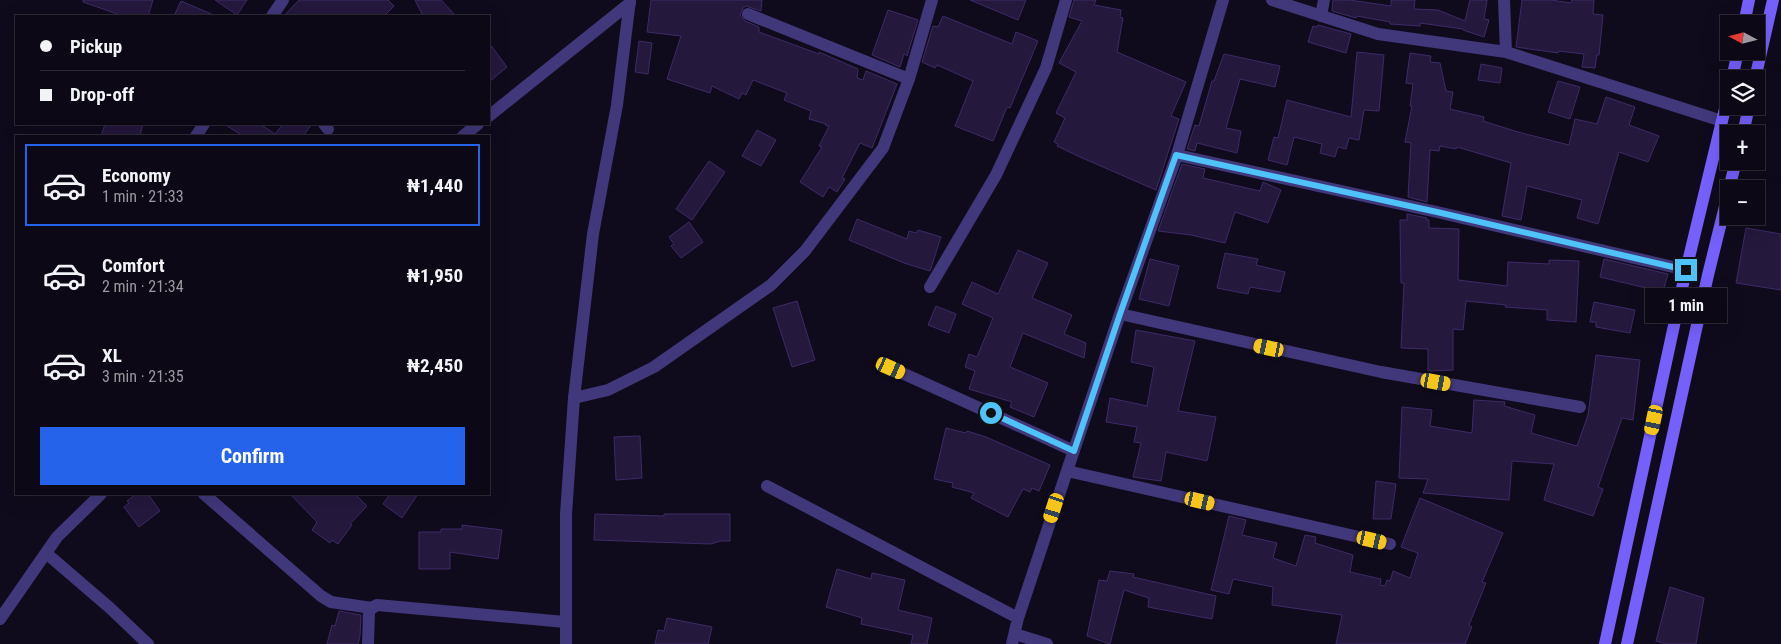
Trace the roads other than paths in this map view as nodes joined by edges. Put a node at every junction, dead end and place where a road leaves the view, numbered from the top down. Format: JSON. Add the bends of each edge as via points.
{"nodes":[{"id":1,"x":283,"y":0,"type":"edge"},
{"id":2,"x":932,"y":0,"type":"edge"},
{"id":3,"x":1066,"y":0,"type":"edge"},
{"id":4,"x":1223,"y":0,"type":"edge"},
{"id":5,"x":1272,"y":0,"type":"edge"},
{"id":6,"x":1324,"y":0,"type":"edge"},
{"id":7,"x":1504,"y":0,"type":"edge"},
{"id":8,"x":1749,"y":0,"type":"edge"},
{"id":9,"x":1773,"y":0,"type":"edge"},
{"id":10,"x":630,"y":2,"type":"edge"},
{"id":11,"x":748,"y":14,"type":"dead end"},
{"id":12,"x":273,"y":15,"type":"edge"},
{"id":13,"x":1746,"y":15,"type":"edge"},
{"id":14,"x":1321,"y":16,"type":"junction"},
{"id":15,"x":1506,"y":52,"type":"junction"},
{"id":16,"x":1757,"y":70,"type":"edge"},
{"id":17,"x":909,"y":79,"type":"junction"},
{"id":18,"x":490,"y":115,"type":"edge"},
{"id":19,"x":1723,"y":115,"type":"edge"},
{"id":20,"x":1722,"y":121,"type":"junction"},
{"id":21,"x":477,"y":125,"type":"edge"},
{"id":22,"x":464,"y":135,"type":"edge"},
{"id":23,"x":1176,"y":155,"type":"junction"},
{"id":24,"x":1720,"y":225,"type":"edge"},
{"id":25,"x":1686,"y":270,"type":"junction"},
{"id":26,"x":930,"y":287,"type":"dead end"},
{"id":27,"x":1120,"y":314,"type":"junction"},
{"id":28,"x":891,"y":368,"type":"dead end"},
{"id":29,"x":574,"y":398,"type":"junction"},
{"id":30,"x":1580,"y":406,"type":"dead end"},
{"id":31,"x":1074,"y":451,"type":"junction"},
{"id":32,"x":1067,"y":471,"type":"junction"},
{"id":33,"x":767,"y":486,"type":"dead end"},
{"id":34,"x":101,"y":495,"type":"edge"},
{"id":35,"x":205,"y":495,"type":"edge"},
{"id":36,"x":1390,"y":544,"type":"dead end"},
{"id":37,"x":46,"y":553,"type":"junction"},
{"id":38,"x":372,"y":608,"type":"junction"},
{"id":39,"x":1018,"y":618,"type":"junction"},
{"id":40,"x":0,"y":619,"type":"edge"},
{"id":41,"x":565,"y":622,"type":"junction"},
{"id":42,"x":1014,"y":639,"type":"edge"},
{"id":43,"x":148,"y":644,"type":"edge"},
{"id":44,"x":368,"y":644,"type":"edge"},
{"id":45,"x":566,"y":644,"type":"edge"},
{"id":46,"x":1047,"y":644,"type":"edge"},
{"id":47,"x":1605,"y":644,"type":"edge"},
{"id":48,"x":1627,"y":644,"type":"edge"}],
"edges":[{"from":1,"to":12,"type":"street"},
{"from":2,"to":17,"type":"street"},
{"from":3,"to":26,"type":"street","via":[[1046,68],[996,175]]},
{"from":4,"to":23,"type":"street"},
{"from":5,"to":14,"type":"street"},
{"from":6,"to":14,"type":"street"},
{"from":7,"to":15,"type":"street"},
{"from":8,"to":13,"type":"main road"},
{"from":9,"to":16,"type":"main road"},
{"from":10,"to":18,"type":"street"},
{"from":10,"to":29,"type":"street","via":[[617,105],[593,234]]},
{"from":11,"to":17,"type":"street"},
{"from":14,"to":15,"type":"street","via":[[1378,34]]},
{"from":15,"to":20,"type":"street"},
{"from":17,"to":29,"type":"street","via":[[883,148],[805,252],[771,285],[654,367],[608,390]]},
{"from":19,"to":20,"type":"main road"},
{"from":20,"to":25,"type":"main road"},
{"from":21,"to":22,"type":"street"},
{"from":23,"to":25,"type":"street"},
{"from":23,"to":27,"type":"street"},
{"from":24,"to":48,"type":"main road"},
{"from":25,"to":47,"type":"main road"},
{"from":27,"to":30,"type":"street","via":[[1381,372]]},
{"from":27,"to":31,"type":"street"},
{"from":28,"to":31,"type":"street"},
{"from":29,"to":41,"type":"street","via":[[566,514]]},
{"from":31,"to":32,"type":"street"},
{"from":32,"to":36,"type":"street"},
{"from":32,"to":39,"type":"street"},
{"from":33,"to":39,"type":"street"},
{"from":34,"to":37,"type":"street","via":[[57,537]]},
{"from":35,"to":38,"type":"street","via":[[321,596],[331,602]]},
{"from":37,"to":40,"type":"street"},
{"from":37,"to":43,"type":"street"},
{"from":38,"to":41,"type":"street","via":[[377,605]]},
{"from":38,"to":44,"type":"street","via":[[369,612]]},
{"from":39,"to":42,"type":"street"},
{"from":41,"to":45,"type":"street"},
{"from":42,"to":46,"type":"street"}]}
